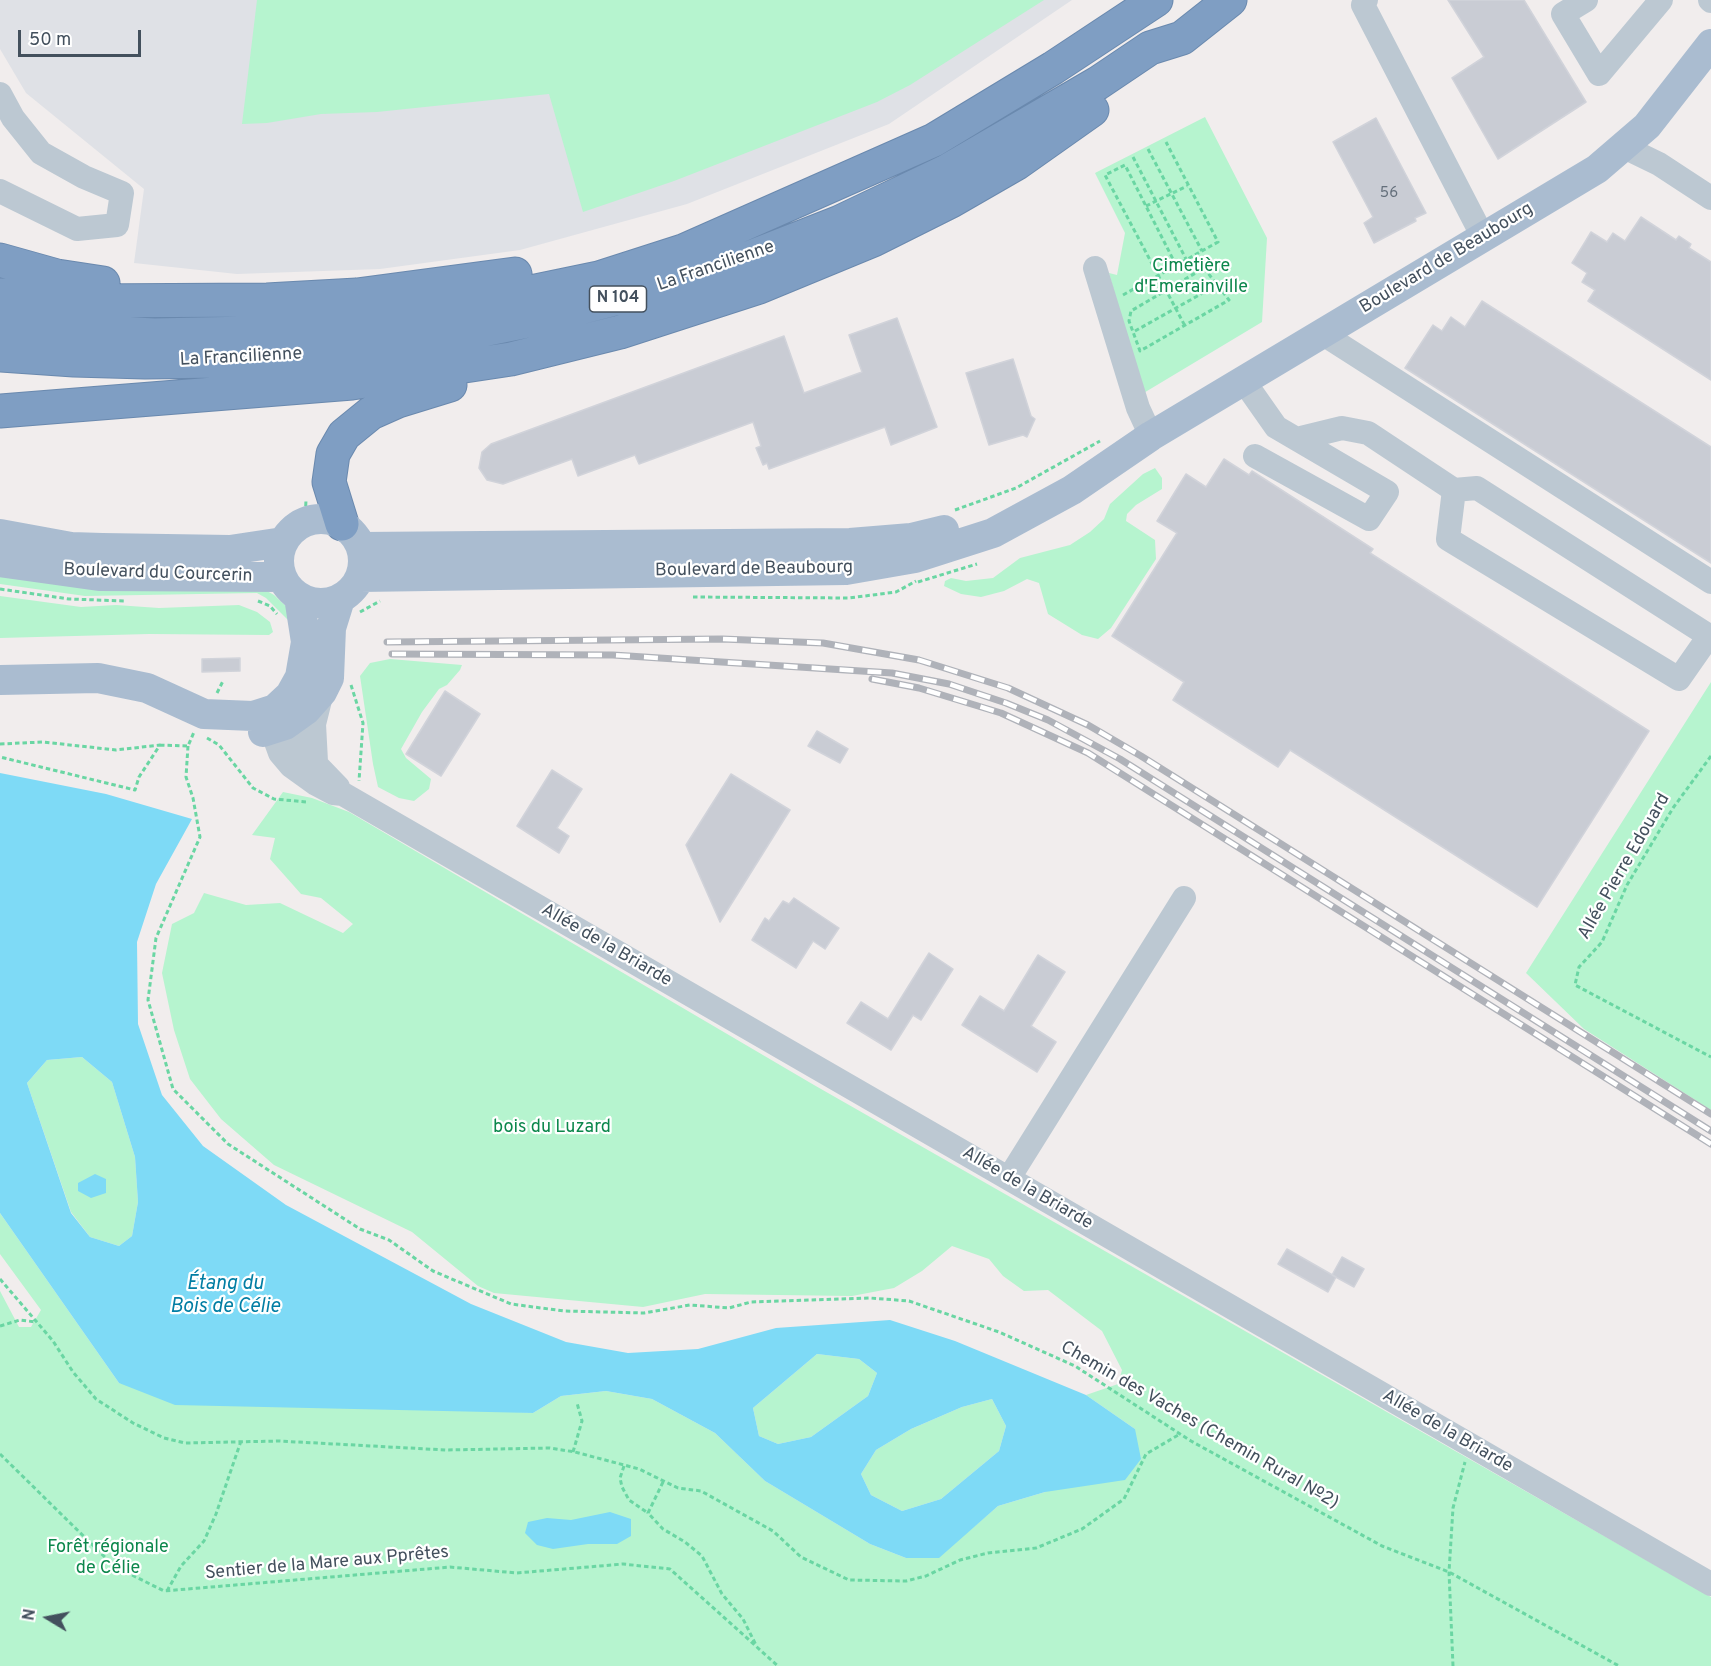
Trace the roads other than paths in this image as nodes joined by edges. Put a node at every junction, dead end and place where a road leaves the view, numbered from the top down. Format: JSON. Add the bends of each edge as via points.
{"nodes":[{"id":1,"x":1156,"y":0,"type":"edge"},
{"id":2,"x":1230,"y":0,"type":"edge"},
{"id":3,"x":1366,"y":0,"type":"edge"},
{"id":4,"x":1586,"y":0,"type":"edge"},
{"id":5,"x":1661,"y":0,"type":"edge"},
{"id":6,"x":1182,"y":38,"type":"junction"},
{"id":7,"x":1711,"y":44,"type":"edge"},
{"id":8,"x":0,"y":94,"type":"edge"},
{"id":9,"x":7,"y":119,"type":"edge"},
{"id":10,"x":1624,"y":147,"type":"junction"},
{"id":11,"x":0,"y":192,"type":"edge"},
{"id":12,"x":1711,"y":198,"type":"edge"},
{"id":13,"x":721,"y":234,"type":"junction"},
{"id":14,"x":1483,"y":237,"type":"junction"},
{"id":15,"x":0,"y":260,"type":"edge"},
{"id":16,"x":1095,"y":268,"type":"dead end"},
{"id":17,"x":0,"y":295,"type":"edge"},
{"id":18,"x":164,"y":301,"type":"junction"},
{"id":19,"x":0,"y":327,"type":"edge"},
{"id":20,"x":1323,"y":334,"type":"junction"},
{"id":21,"x":0,"y":355,"type":"edge"},
{"id":22,"x":511,"y":360,"type":"junction"},
{"id":23,"x":1243,"y":380,"type":"junction"},
{"id":24,"x":0,"y":411,"type":"edge"},
{"id":25,"x":1151,"y":436,"type":"junction"},
{"id":26,"x":1297,"y":439,"type":"junction"},
{"id":27,"x":1321,"y":453,"type":"junction"},
{"id":28,"x":1255,"y":456,"type":"dead end"},
{"id":29,"x":1300,"y":481,"type":"junction"},
{"id":30,"x":1454,"y":490,"type":"junction"},
{"id":31,"x":0,"y":534,"type":"edge"},
{"id":32,"x":352,"y":535,"type":"junction"},
{"id":33,"x":283,"y":542,"type":"junction"},
{"id":34,"x":0,"y":561,"type":"edge"},
{"id":35,"x":360,"y":577,"type":"junction"},
{"id":36,"x":1711,"y":582,"type":"edge"},
{"id":37,"x":290,"y":587,"type":"junction"},
{"id":38,"x":340,"y":598,"type":"junction"},
{"id":39,"x":329,"y":628,"type":"junction"},
{"id":40,"x":0,"y":680,"type":"edge"},
{"id":41,"x":322,"y":692,"type":"junction"},
{"id":42,"x":277,"y":721,"type":"junction"},
{"id":43,"x":316,"y":762,"type":"junction"},
{"id":44,"x":346,"y":796,"type":"junction"},
{"id":45,"x":1184,"y":898,"type":"dead end"},
{"id":46,"x":1009,"y":1178,"type":"junction"},
{"id":47,"x":1711,"y":1584,"type":"edge"}],
"edges":[{"from":1,"to":13,"type":"highway","name":"La Francilienne","number":"N 104","via":[[934,140]]},
{"from":2,"to":6,"type":"highway","name":"La Francilienne","number":"N 104"},
{"from":3,"to":14,"type":"street","via":[[1363,5]]},
{"from":4,"to":5,"type":"street","via":[[1563,14],[1599,74]]},
{"from":6,"to":21,"type":"highway","name":"La Francilienne","number":"N 104","via":[[1150,48],[1007,138],[840,222],[720,269],[606,302],[438,339],[343,353],[178,362]]},
{"from":6,"to":22,"type":"highway","via":[[1161,62],[1017,163],[873,240],[759,287],[676,315]]},
{"from":7,"to":10,"type":"main road","name":"Boulevard de Beaubourg","via":[[1647,126]]},
{"from":8,"to":9,"type":"street"},
{"from":9,"to":11,"type":"street","via":[[41,153],[122,193],[117,225],[77,229]]},
{"from":10,"to":12,"type":"street"},
{"from":10,"to":14,"type":"main road","name":"Boulevard de Beaubourg","via":[[1597,169]]},
{"from":13,"to":18,"type":"highway","via":[[682,232],[597,257],[530,271],[380,292],[267,300]]},
{"from":13,"to":19,"type":"highway","name":"La Francilienne","number":"N 104","via":[[599,278],[435,312],[343,324],[250,333],[154,335]]},
{"from":14,"to":20,"type":"main road","name":"Boulevard de Beaubourg"},
{"from":15,"to":18,"type":"highway","via":[[57,276],[137,287]]},
{"from":16,"to":25,"type":"street","via":[[1138,408]]},
{"from":17,"to":18,"type":"highway","via":[[76,301]]},
{"from":20,"to":23,"type":"main road","name":"Boulevard de Beaubourg"},
{"from":20,"to":36,"type":"street"},
{"from":22,"to":24,"type":"highway","via":[[342,384]]},
{"from":22,"to":32,"type":"highway","via":[[489,376],[398,401],[356,423],[337,444],[329,482]]},
{"from":23,"to":25,"type":"main road","name":"Boulevard de Beaubourg"},
{"from":23,"to":26,"type":"street","via":[[1276,427]]},
{"from":25,"to":32,"type":"main road","name":"Boulevard de Beaubourg","via":[[1101,458],[1014,506],[911,538],[850,543]]},
{"from":25,"to":35,"type":"main road","name":"Boulevard de Beaubourg","via":[[1026,517],[982,537],[915,558],[814,572]]},
{"from":26,"to":27,"type":"street"},
{"from":26,"to":30,"type":"street","via":[[1342,428],[1368,433]]},
{"from":27,"to":29,"type":"street"},
{"from":27,"to":29,"type":"street","via":[[1387,492],[1369,519]]},
{"from":28,"to":29,"type":"street"},
{"from":30,"to":30,"type":"street","via":[[1477,488],[1709,636],[1679,679],[1448,539]]},
{"from":31,"to":33,"type":"main road","name":"Boulevard du Courcerin","via":[[49,544],[102,548],[230,550]]},
{"from":32,"to":33,"type":"main road","via":[[330,519],[306,510]]},
{"from":32,"to":35,"type":"main road","via":[[363,567]]},
{"from":33,"to":37,"type":"main road","via":[[279,554]]},
{"from":34,"to":37,"type":"main road","name":"Boulevard du Courcerin","via":[[99,576]]},
{"from":35,"to":38,"type":"main road"},
{"from":37,"to":38,"type":"main road","via":[[312,602]]},
{"from":37,"to":39,"type":"main road"},
{"from":38,"to":39,"type":"main road"},
{"from":39,"to":41,"type":"main road","via":[[329,678]]},
{"from":39,"to":42,"type":"main road","via":[[306,654],[300,677]]},
{"from":40,"to":42,"type":"main road","via":[[98,678],[130,683],[180,701],[196,725],[243,731]]},
{"from":41,"to":42,"type":"main road","via":[[306,710]]},
{"from":41,"to":43,"type":"street","via":[[314,724]]},
{"from":42,"to":43,"type":"street","name":"Allée de la Briarde"},
{"from":42,"to":44,"type":"street","name":"Allée de la Briarde","via":[[280,753],[291,766],[333,793]]},
{"from":43,"to":44,"type":"street","name":"Allée de la Briarde"},
{"from":44,"to":46,"type":"street","name":"Allée de la Briarde"},
{"from":45,"to":46,"type":"street"},
{"from":46,"to":47,"type":"street","name":"Allée de la Briarde"}]}
